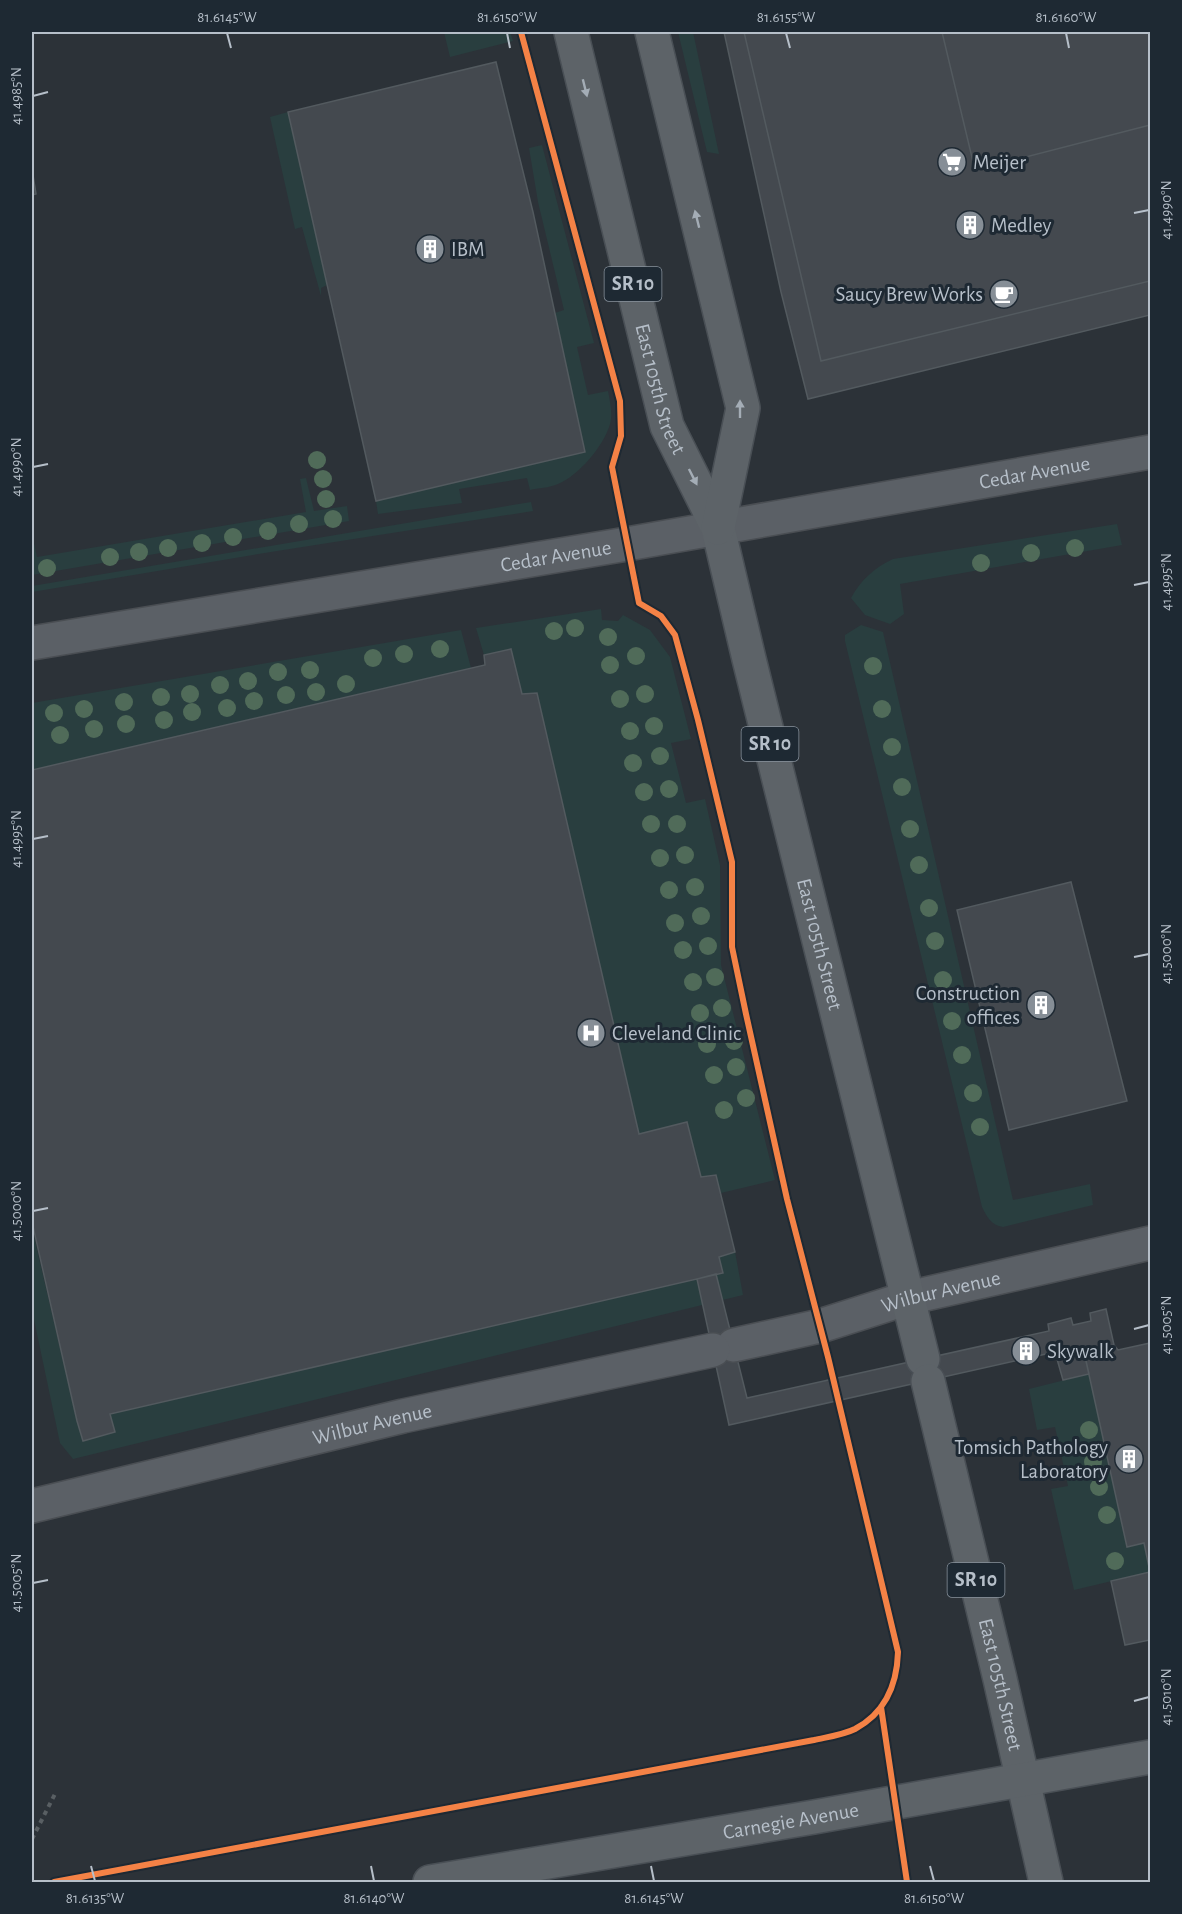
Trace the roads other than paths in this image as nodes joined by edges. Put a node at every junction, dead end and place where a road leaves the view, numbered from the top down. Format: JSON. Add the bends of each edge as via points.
{"nodes":[{"id":1,"x":570,"y":32,"type":"edge"},
{"id":2,"x":652,"y":32,"type":"edge"},
{"id":3,"x":1150,"y":452,"type":"edge"},
{"id":4,"x":718,"y":528,"type":"junction"},
{"id":5,"x":32,"y":643,"type":"edge"},
{"id":6,"x":1150,"y":1243,"type":"edge"},
{"id":7,"x":908,"y":1298,"type":"junction"},
{"id":8,"x":32,"y":1506,"type":"edge"},
{"id":9,"x":1150,"y":1757,"type":"edge"},
{"id":10,"x":1022,"y":1780,"type":"junction"},
{"id":11,"x":430,"y":1882,"type":"edge"},
{"id":12,"x":1046,"y":1882,"type":"edge"}],
"edges":[{"from":1,"to":4,"type":"main road","name":"East 105th Street","number":"SR 10","one_way":true,"via":[[668,426]]},
{"from":4,"to":2,"type":"main road","name":"East 105th Street","number":"SR 10","one_way":true,"via":[[743,408]]},
{"from":3,"to":4,"type":"street","name":"Cedar Avenue"},
{"from":4,"to":5,"type":"street","name":"Cedar Avenue"},
{"from":4,"to":7,"type":"main road","name":"East 105th Street","number":"SR 10"},
{"from":6,"to":7,"type":"street","name":"Wilbur Avenue"},
{"from":7,"to":8,"type":"street","name":"Wilbur Avenue","via":[[820,1326],[403,1416]]},
{"from":7,"to":10,"type":"main road","name":"East 105th Street","number":"SR 10"},
{"from":9,"to":10,"type":"main road","name":"Carnegie Avenue"},
{"from":10,"to":11,"type":"main road","name":"Carnegie Avenue"},
{"from":10,"to":12,"type":"main road","name":"East 105th Street","number":"SR 10"}]}
